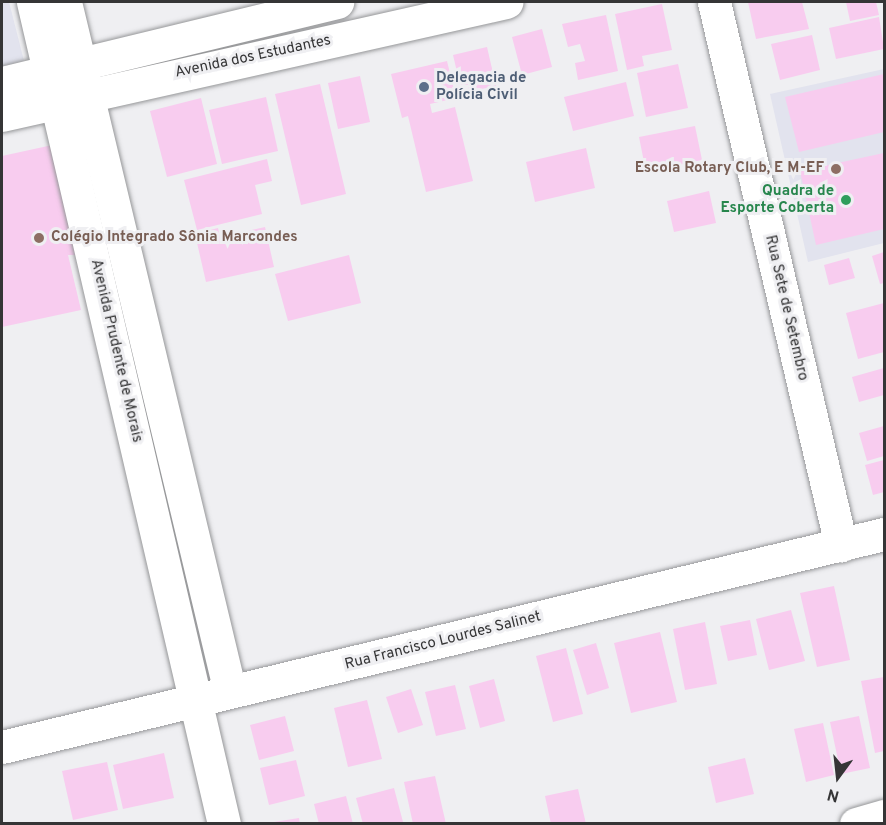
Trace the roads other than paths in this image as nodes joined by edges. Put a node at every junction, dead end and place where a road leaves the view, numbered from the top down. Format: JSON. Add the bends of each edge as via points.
{"nodes":[{"id":1,"x":33,"y":2,"type":"edge"},
{"id":2,"x":65,"y":2,"type":"edge"},
{"id":3,"x":337,"y":2,"type":"edge"},
{"id":4,"x":714,"y":2,"type":"edge"},
{"id":5,"x":485,"y":4,"type":"edge"},
{"id":6,"x":288,"y":13,"type":"junction"},
{"id":7,"x":297,"y":47,"type":"junction"},
{"id":8,"x":2,"y":82,"type":"edge"},
{"id":9,"x":69,"y":82,"type":"junction"},
{"id":10,"x":2,"y":115,"type":"edge"},
{"id":11,"x":885,"y":534,"type":"edge"},
{"id":12,"x":841,"y":544,"type":"junction"},
{"id":13,"x":230,"y":692,"type":"junction"},
{"id":14,"x":197,"y":701,"type":"junction"},
{"id":15,"x":2,"y":747,"type":"edge"},
{"id":16,"x":885,"y":816,"type":"edge"},
{"id":17,"x":224,"y":824,"type":"edge"},
{"id":18,"x":855,"y":824,"type":"edge"}],
"edges":[{"from":1,"to":9,"type":"street","name":"Avenida Prudente de Morais"},
{"from":2,"to":9,"type":"street","name":"Avenida Prudente de Morais"},
{"from":3,"to":6,"type":"street","name":"Avenida dos Estudantes"},
{"from":4,"to":12,"type":"street","name":"Rua Sete de Setembro"},
{"from":5,"to":7,"type":"street","name":"Avenida dos Estudantes"},
{"from":6,"to":7,"type":"street"},
{"from":6,"to":9,"type":"street","name":"Avenida dos Estudantes"},
{"from":7,"to":9,"type":"street","name":"Avenida dos Estudantes"},
{"from":8,"to":9,"type":"street","name":"Avenida dos Estudantes"},
{"from":9,"to":10,"type":"street","name":"Avenida dos Estudantes"},
{"from":9,"to":13,"type":"street","name":"Avenida Prudente de Morais"},
{"from":9,"to":14,"type":"street","name":"Avenida Prudente de Morais"},
{"from":11,"to":12,"type":"street","name":"Rua Francisco Lourdes Salinet"},
{"from":12,"to":13,"type":"street","name":"Rua Francisco Lourdes Salinet"},
{"from":13,"to":14,"type":"street","name":"Rua Francisco Lourdes Salinet"},
{"from":14,"to":15,"type":"street","name":"Rua Francisco Lourdes Salinet"},
{"from":14,"to":17,"type":"street","name":"Avenida Prudente de Morais"},
{"from":16,"to":18,"type":"street"}]}
